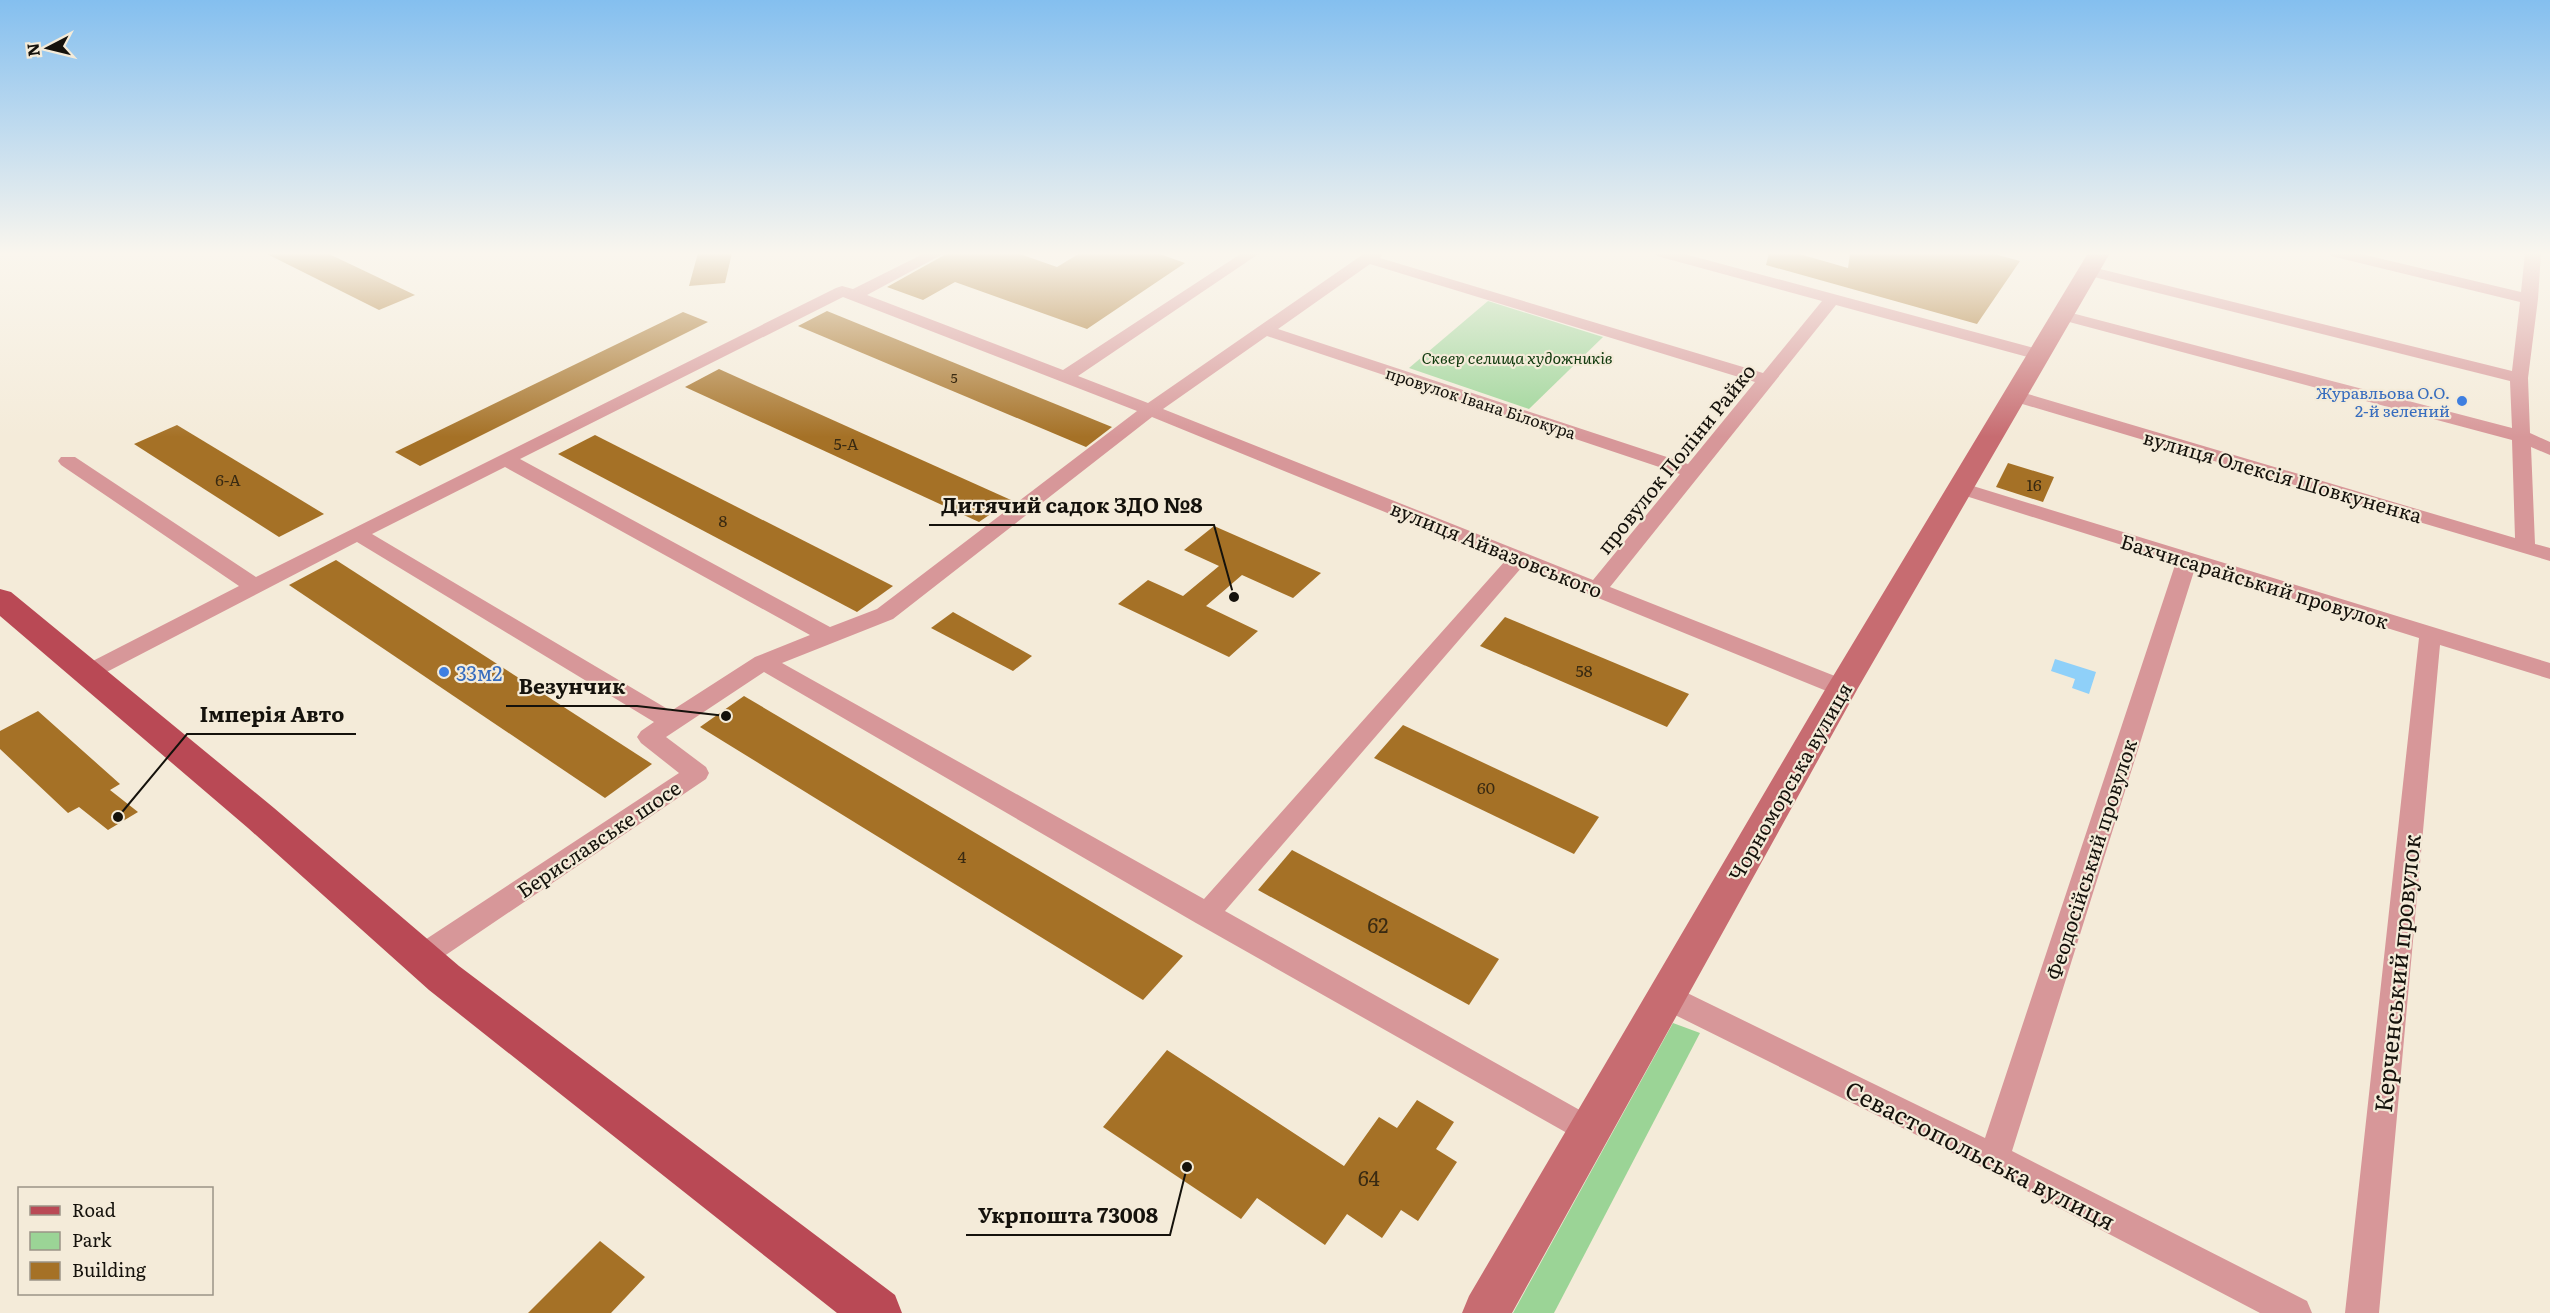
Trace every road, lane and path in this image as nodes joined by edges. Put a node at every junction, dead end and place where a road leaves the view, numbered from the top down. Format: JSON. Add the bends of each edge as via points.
{"nodes":[{"id":1,"x":804,"y":314,"type":"edge"},
{"id":2,"x":903,"y":314,"type":"edge"},
{"id":3,"x":1160,"y":314,"type":"edge"},
{"id":4,"x":1290,"y":314,"type":"edge"},
{"id":5,"x":1558,"y":314,"type":"edge"},
{"id":6,"x":1821,"y":314,"type":"edge"},
{"id":7,"x":1886,"y":314,"type":"edge"},
{"id":8,"x":2286,"y":314,"type":"edge"},
{"id":9,"x":2528,"y":314,"type":"edge"},
{"id":10,"x":2064,"y":316,"type":"joint"},
{"id":11,"x":1267,"y":331,"type":"junction"},
{"id":12,"x":2039,"y":355,"type":"junction"},
{"id":13,"x":1065,"y":377,"type":"junction"},
{"id":14,"x":2519,"y":378,"type":"junction"},
{"id":15,"x":1768,"y":380,"type":"junction"},
{"id":16,"x":2015,"y":396,"type":"junction"},
{"id":17,"x":1150,"y":410,"type":"junction"},
{"id":18,"x":2523,"y":437,"type":"junction"},
{"id":19,"x":2550,"y":449,"type":"edge"},
{"id":20,"x":505,"y":459,"type":"junction"},
{"id":21,"x":68,"y":461,"type":"dead end"},
{"id":22,"x":1694,"y":472,"type":"junction"},
{"id":23,"x":1960,"y":488,"type":"junction"},
{"id":24,"x":357,"y":534,"type":"junction"},
{"id":25,"x":2524,"y":546,"type":"junction"},
{"id":26,"x":2550,"y":555,"type":"edge"},
{"id":27,"x":1520,"y":557,"type":"junction"},
{"id":28,"x":2187,"y":559,"type":"junction"},
{"id":29,"x":254,"y":586,"type":"junction"},
{"id":30,"x":1598,"y":588,"type":"junction"},
{"id":31,"x":0,"y":599,"type":"edge"},
{"id":32,"x":2430,"y":634,"type":"junction"},
{"id":33,"x":829,"y":636,"type":"junction"},
{"id":34,"x":763,"y":662,"type":"junction"},
{"id":35,"x":2550,"y":671,"type":"edge"},
{"id":36,"x":89,"y":672,"type":"junction"},
{"id":37,"x":1842,"y":688,"type":"junction"},
{"id":38,"x":671,"y":722,"type":"junction"},
{"id":39,"x":1206,"y":915,"type":"junction"},
{"id":40,"x":420,"y":957,"type":"junction"},
{"id":41,"x":1667,"y":997,"type":"junction"},
{"id":42,"x":1590,"y":1132,"type":"junction"},
{"id":43,"x":1994,"y":1158,"type":"junction"},
{"id":44,"x":877,"y":1313,"type":"edge"},
{"id":45,"x":1486,"y":1313,"type":"edge"},
{"id":46,"x":2295,"y":1313,"type":"edge"},
{"id":47,"x":2362,"y":1313,"type":"edge"}],
"edges":[{"from":1,"to":20,"type":"street"},
{"from":2,"to":13,"type":"street","name":"вулиця Айвазовського"},
{"from":3,"to":13,"type":"street"},
{"from":4,"to":11,"type":"street"},
{"from":5,"to":15,"type":"street"},
{"from":6,"to":15,"type":"street","name":"провулок Поліни Райко"},
{"from":7,"to":12,"type":"street"},
{"from":8,"to":14,"type":"street"},
{"from":9,"to":14,"type":"street"},
{"from":10,"to":12,"type":"street","name":"Чорноморська вулиця"},
{"from":10,"to":18,"type":"street"},
{"from":11,"to":17,"type":"street"},
{"from":11,"to":22,"type":"street","name":"провулок Івана Білокура"},
{"from":12,"to":16,"type":"street","name":"Чорноморська вулиця"},
{"from":13,"to":17,"type":"street","name":"вулиця Айвазовського"},
{"from":14,"to":18,"type":"street"},
{"from":15,"to":22,"type":"street","name":"провулок Поліни Райко"},
{"from":16,"to":23,"type":"street","name":"Чорноморська вулиця"},
{"from":16,"to":25,"type":"street","name":"вулиця Олексія Шовкуненка"},
{"from":17,"to":27,"type":"street","name":"вулиця Айвазовського"},
{"from":17,"to":33,"type":"street","name":"Бериславське шосе","via":[[885,614]]},
{"from":18,"to":19,"type":"street"},
{"from":18,"to":25,"type":"street"},
{"from":20,"to":24,"type":"street"},
{"from":20,"to":33,"type":"street"},
{"from":21,"to":29,"type":"street"},
{"from":22,"to":30,"type":"street","name":"провулок Поліни Райко"},
{"from":23,"to":28,"type":"street","name":"Бахчисарайський провулок"},
{"from":23,"to":37,"type":"street","name":"Чорноморська вулиця"},
{"from":24,"to":29,"type":"street"},
{"from":24,"to":38,"type":"street"},
{"from":25,"to":26,"type":"street","name":"вулиця Олексія Шовкуненка"},
{"from":27,"to":30,"type":"street","name":"вулиця Айвазовського"},
{"from":27,"to":39,"type":"street"},
{"from":28,"to":32,"type":"street","name":"Бахчисарайський провулок"},
{"from":28,"to":43,"type":"street","name":"Феодосійський провулок"},
{"from":29,"to":36,"type":"street"},
{"from":30,"to":37,"type":"street","name":"вулиця Айвазовського"},
{"from":31,"to":36,"type":"main road"},
{"from":32,"to":35,"type":"street","name":"Бахчисарайський провулок"},
{"from":32,"to":47,"type":"street","name":"Керченський провулок"},
{"from":33,"to":34,"type":"street","name":"Бериславське шосе"},
{"from":34,"to":38,"type":"street","name":"Бериславське шосе"},
{"from":34,"to":39,"type":"street"},
{"from":36,"to":40,"type":"main road"},
{"from":37,"to":41,"type":"street","name":"Чорноморська вулиця"},
{"from":38,"to":40,"type":"street","name":"Бериславське шосе","via":[[649,737],[697,773]]},
{"from":39,"to":42,"type":"street"},
{"from":40,"to":44,"type":"main road"},
{"from":41,"to":42,"type":"street","name":"Чорноморська вулиця"},
{"from":41,"to":43,"type":"street","name":"Севастопольська вулиця"},
{"from":42,"to":45,"type":"street","name":"Чорноморська вулиця"},
{"from":43,"to":46,"type":"street","name":"Севастопольська вулиця"}]}
